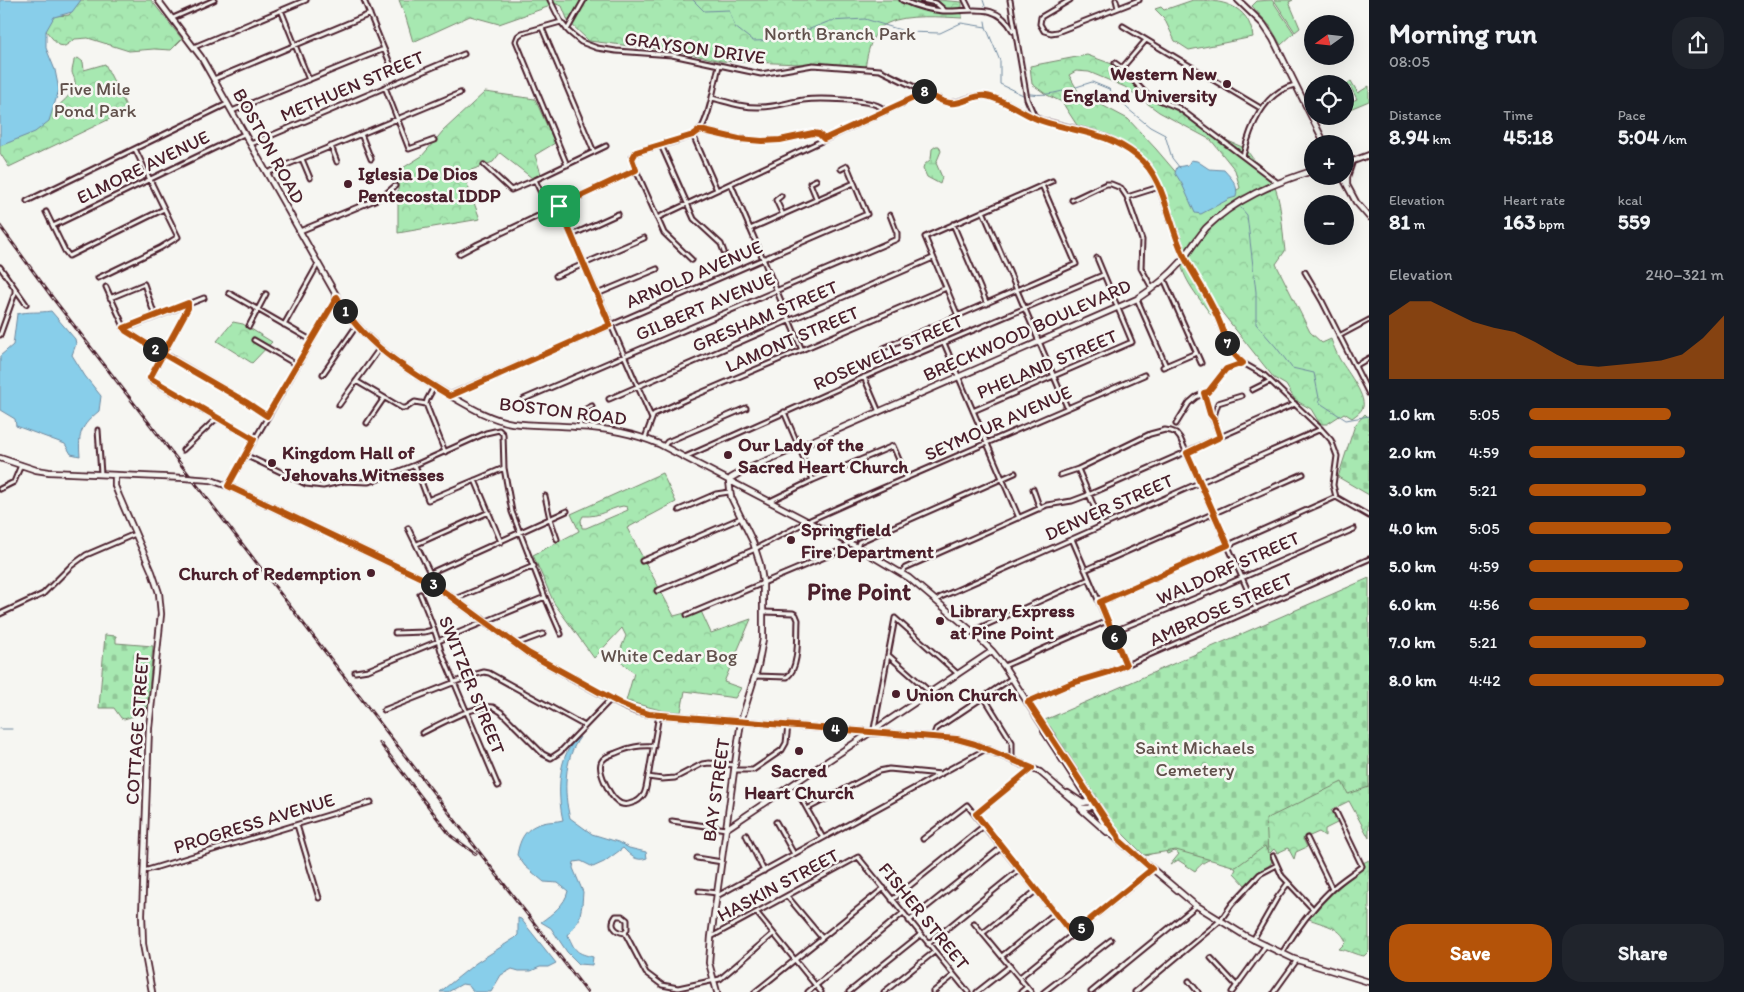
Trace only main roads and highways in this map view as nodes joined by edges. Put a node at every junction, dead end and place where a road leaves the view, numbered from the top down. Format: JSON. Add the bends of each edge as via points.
{"nodes":[{"id":1,"x":158,"y":0,"type":"edge"},
{"id":2,"x":1238,"y":0,"type":"edge"},
{"id":3,"x":1321,"y":135,"type":"edge"},
{"id":4,"x":1369,"y":155,"type":"edge"},
{"id":5,"x":1354,"y":161,"type":"edge"},
{"id":6,"x":1304,"y":174,"type":"edge"},
{"id":7,"x":1347,"y":186,"type":"edge"},
{"id":8,"x":1369,"y":217,"type":"edge"},
{"id":9,"x":0,"y":458,"type":"edge"},
{"id":10,"x":115,"y":475,"type":"junction"},
{"id":11,"x":729,"y":481,"type":"junction"},
{"id":12,"x":992,"y":652,"type":"junction"},
{"id":13,"x":741,"y":721,"type":"junction"},
{"id":14,"x":873,"y":732,"type":"junction"},
{"id":15,"x":1062,"y":790,"type":"junction"},
{"id":16,"x":1092,"y":803,"type":"junction"},
{"id":17,"x":1079,"y":806,"type":"junction"},
{"id":18,"x":726,"y":829,"type":"junction"},
{"id":19,"x":1110,"y":833,"type":"junction"},
{"id":20,"x":1119,"y":840,"type":"junction"},
{"id":21,"x":1369,"y":982,"type":"edge"},
{"id":22,"x":152,"y":992,"type":"edge"},
{"id":23,"x":717,"y":992,"type":"edge"}],
"edges":[{"from":1,"to":11,"type":"main road","name":"BOSTON ROAD","via":[[194,46],[214,79],[349,316],[406,370],[484,415],[501,421],[607,430],[645,438]]},
{"from":2,"to":3,"type":"main road","via":[[1272,37]]},
{"from":4,"to":5,"type":"main road"},
{"from":6,"to":11,"type":"main road","name":"BRECKWOOD BOULEVARD","via":[[1249,196],[1226,211],[1203,232],[1164,279],[1137,298],[743,471]]},
{"from":7,"to":8,"type":"main road"},
{"from":9,"to":10,"type":"main road","via":[[49,472]]},
{"from":10,"to":13,"type":"main road","bridge":true,"via":[[212,480],[228,486],[426,580],[516,644],[635,710]]},
{"from":10,"to":22,"type":"main road","name":"COTTAGE STREET","via":[[118,496],[154,577],[161,614],[150,728],[142,930]]},
{"from":11,"to":12,"type":"main road","name":"BOSTON ROAD","via":[[902,572]]},
{"from":11,"to":13,"type":"main road","name":"BAY STREET","via":[[729,492],[755,549],[763,582],[762,651]]},
{"from":12,"to":14,"type":"main road"},
{"from":12,"to":16,"type":"main road","name":"BOSTON ROAD","via":[[1047,729]]},
{"from":13,"to":14,"type":"main road"},
{"from":13,"to":18,"type":"main road","name":"BAY STREET"},
{"from":14,"to":15,"type":"main road","via":[[957,739],[1032,768]]},
{"from":14,"to":18,"type":"main road"},
{"from":15,"to":16,"type":"main road","via":[[1084,803]]},
{"from":15,"to":17,"type":"main road"},
{"from":16,"to":17,"type":"main road","via":[[1087,809]]},
{"from":16,"to":19,"type":"main road"},
{"from":16,"to":20,"type":"main road"},
{"from":17,"to":19,"type":"main road"},
{"from":18,"to":23,"type":"main road","name":"BAY STREET","via":[[709,963]]},
{"from":19,"to":20,"type":"main road"},
{"from":20,"to":21,"type":"main road","via":[[1196,906],[1253,940],[1297,960]]}]}
